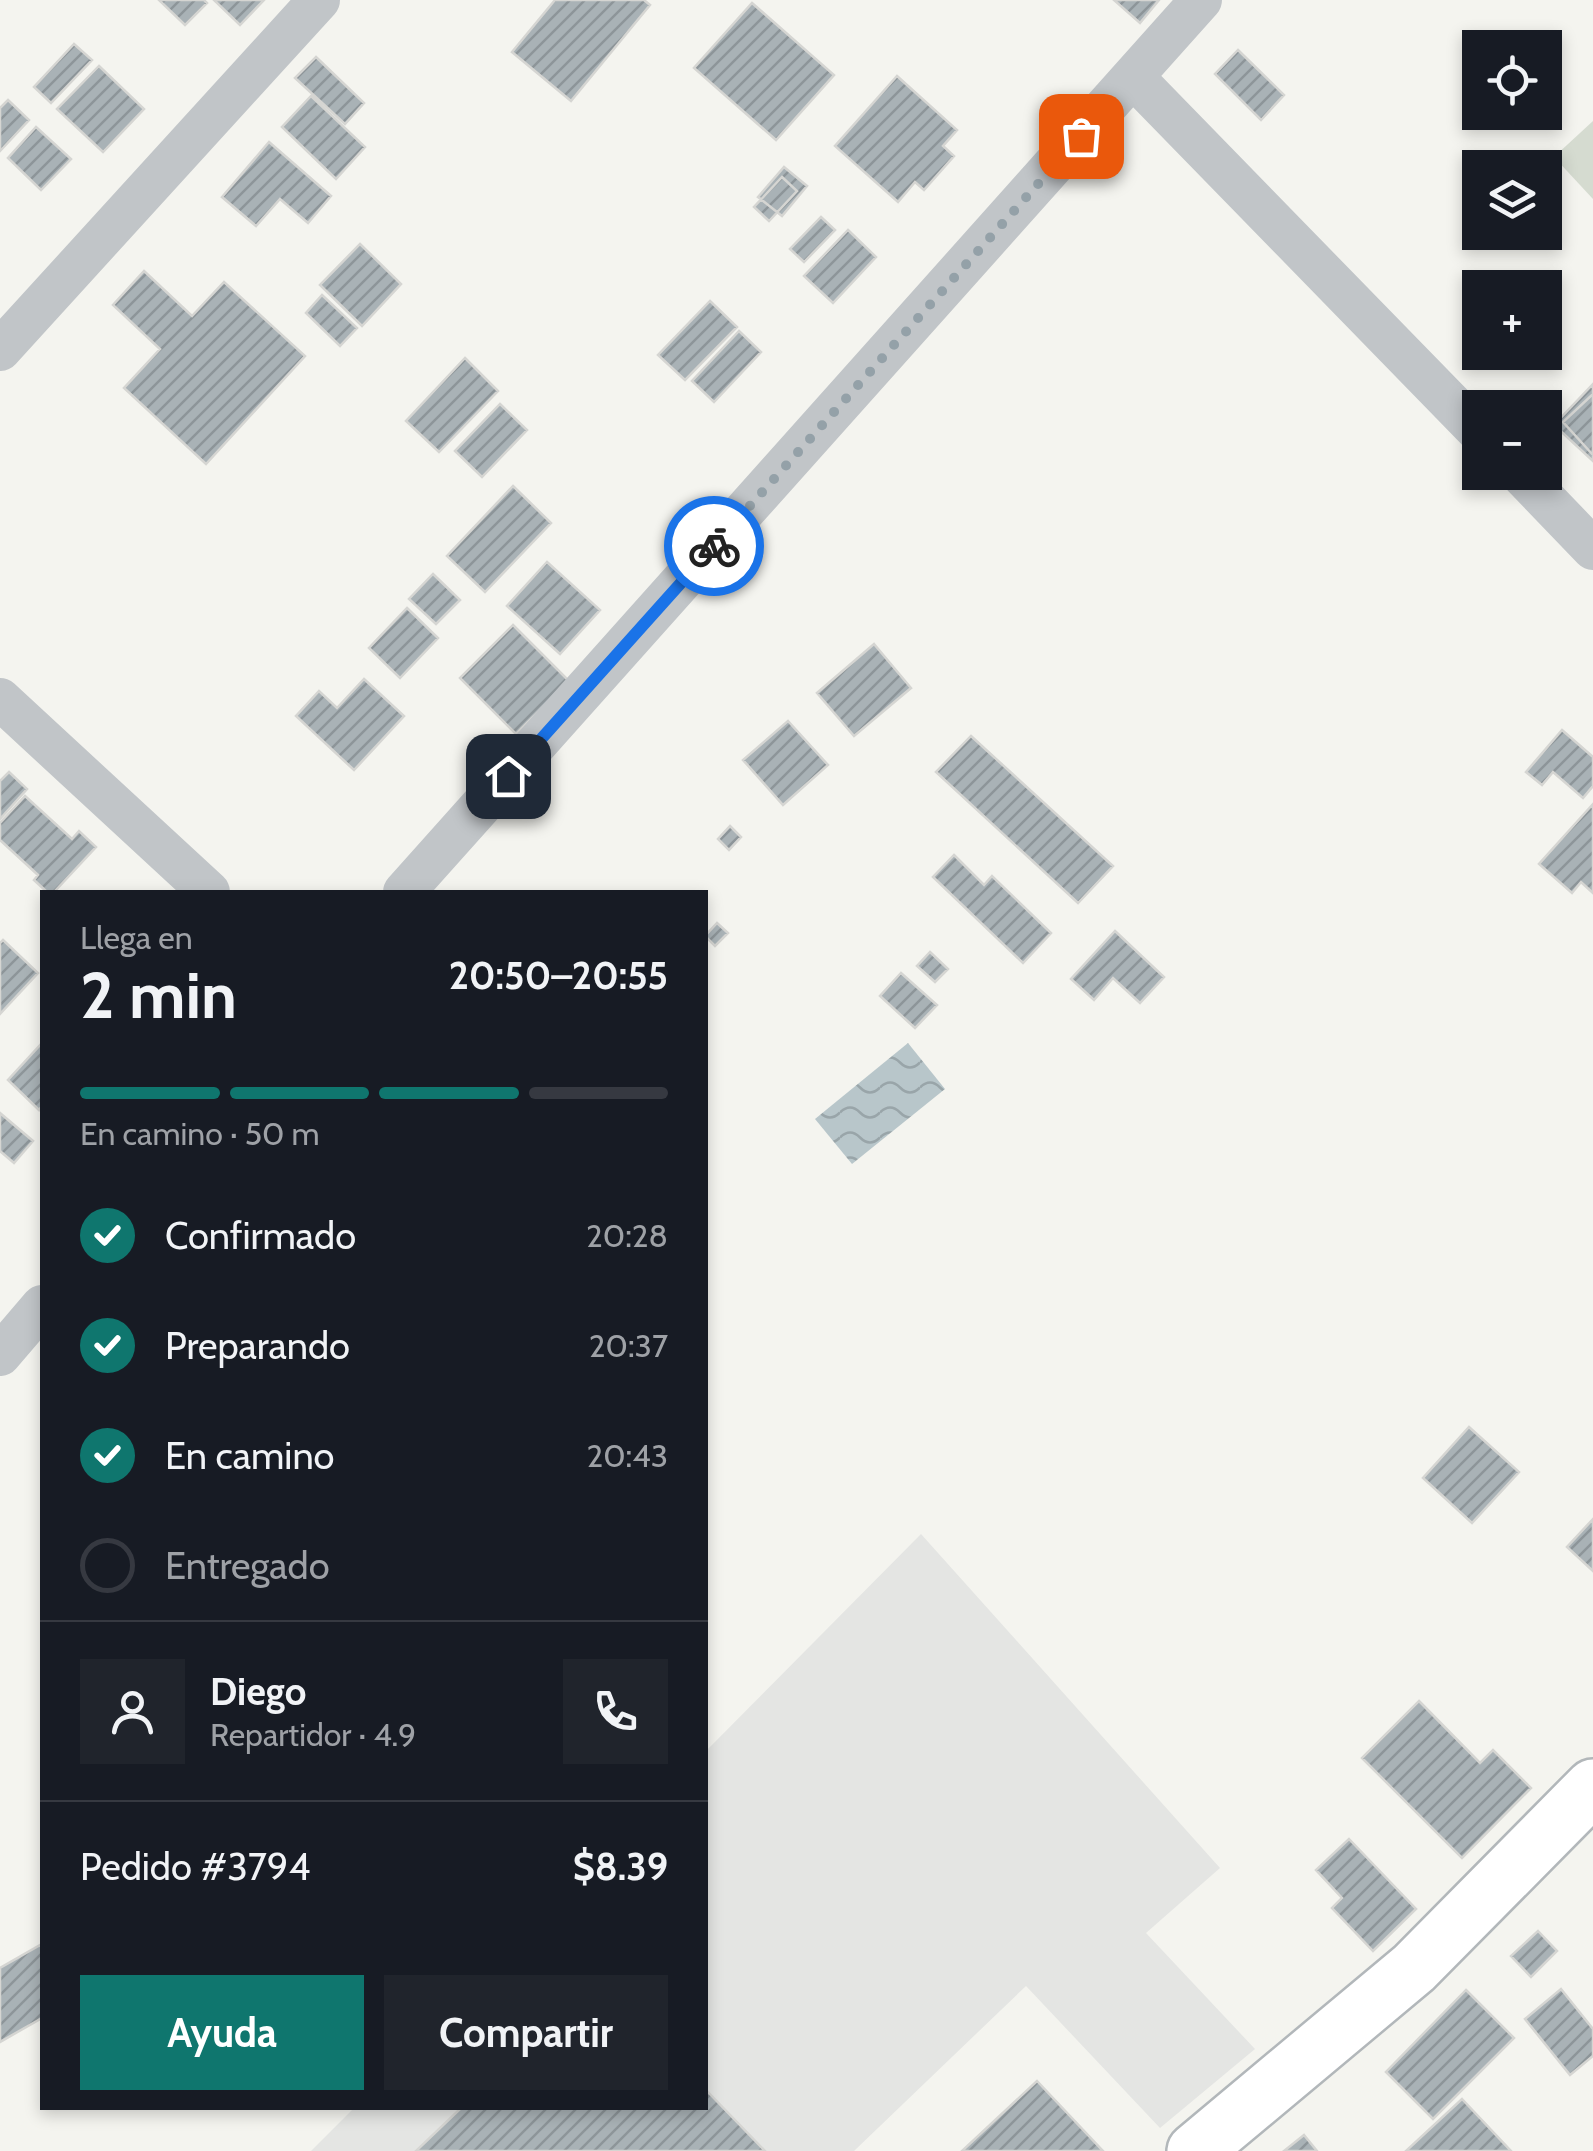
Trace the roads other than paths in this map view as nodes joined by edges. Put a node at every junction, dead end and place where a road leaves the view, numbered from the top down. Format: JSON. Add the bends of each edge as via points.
{"nodes":[{"id":1,"x":319,"y":0,"type":"edge"},
{"id":2,"x":1201,"y":0,"type":"edge"},
{"id":3,"x":1133,"y":77,"type":"junction"},
{"id":4,"x":0,"y":350,"type":"edge"},
{"id":5,"x":1462,"y":415,"type":"edge"},
{"id":6,"x":1536,"y":490,"type":"edge"},
{"id":7,"x":1593,"y":549,"type":"edge"},
{"id":8,"x":0,"y":699,"type":"edge"},
{"id":9,"x":208,"y":890,"type":"edge"},
{"id":10,"x":406,"y":890,"type":"edge"},
{"id":11,"x":40,"y":1308,"type":"edge"},
{"id":12,"x":0,"y":1355,"type":"edge"},
{"id":13,"x":1593,"y":1788,"type":"edge"},
{"id":14,"x":1195,"y":2151,"type":"edge"}],
"edges":[{"from":1,"to":4,"type":"street"},
{"from":2,"to":3,"type":"street"},
{"from":3,"to":5,"type":"street"},
{"from":3,"to":10,"type":"street"},
{"from":6,"to":7,"type":"street"},
{"from":8,"to":9,"type":"street"},
{"from":11,"to":12,"type":"street"},
{"from":13,"to":14,"type":"main road","via":[[1414,1968]]}]}
